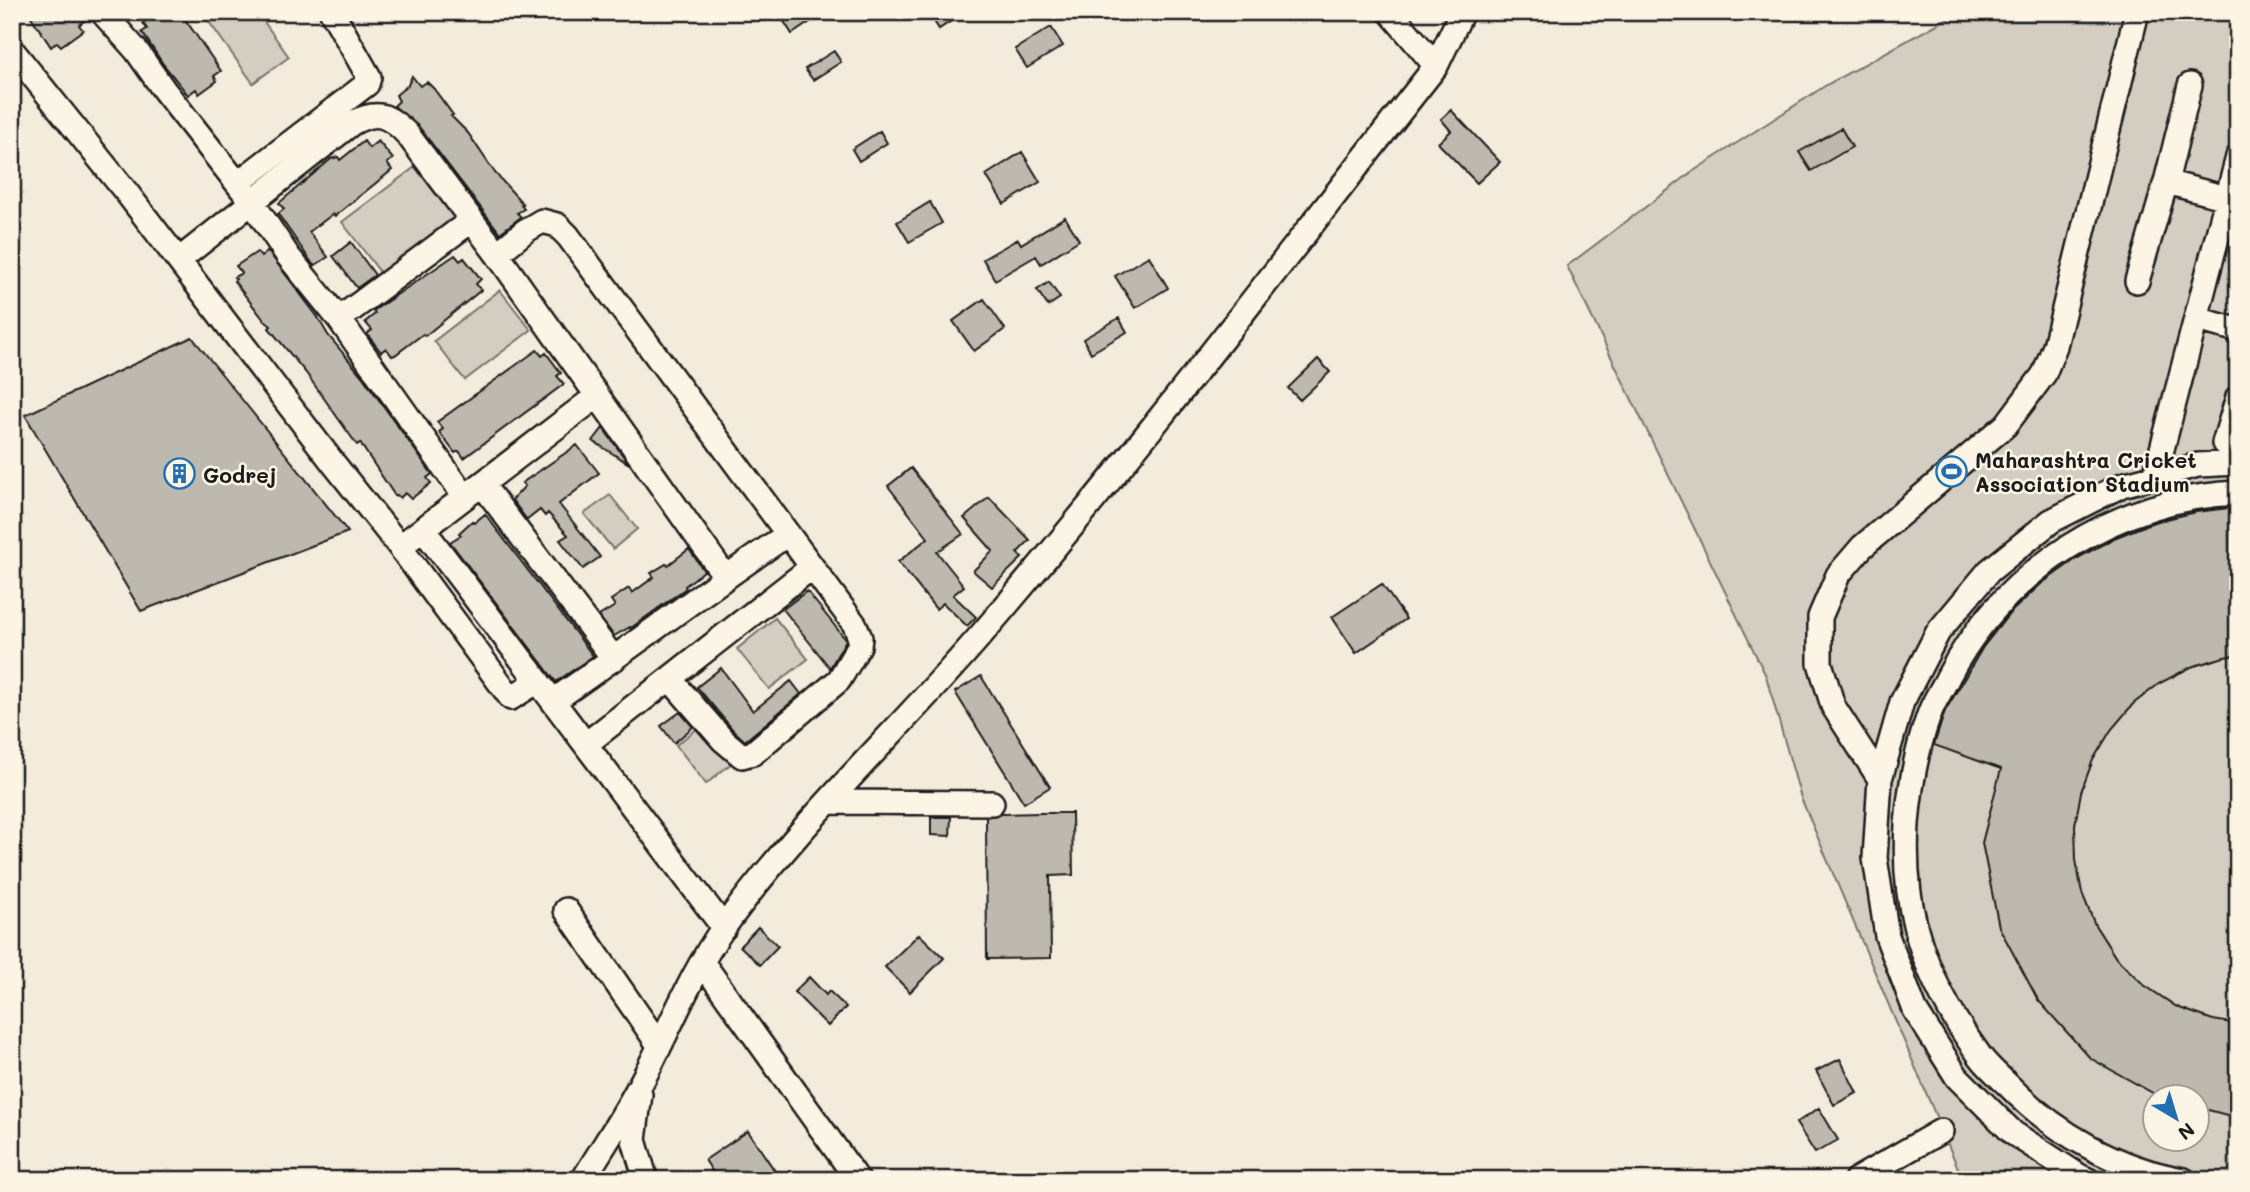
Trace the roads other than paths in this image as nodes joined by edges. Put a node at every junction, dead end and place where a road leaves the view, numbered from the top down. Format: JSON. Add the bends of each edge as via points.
{"nodes":[{"id":1,"x":102,"y":12,"type":"edge"},
{"id":2,"x":332,"y":12,"type":"edge"},
{"id":3,"x":1390,"y":12,"type":"edge"},
{"id":4,"x":1462,"y":12,"type":"edge"},
{"id":5,"x":2137,"y":12,"type":"edge"},
{"id":6,"x":12,"y":50,"type":"edge"},
{"id":7,"x":1436,"y":66,"type":"junction"},
{"id":8,"x":2190,"y":85,"type":"dead end"},
{"id":9,"x":2238,"y":157,"type":"edge"},
{"id":10,"x":2166,"y":182,"type":"junction"},
{"id":11,"x":238,"y":183,"type":"junction"},
{"id":12,"x":2232,"y":200,"type":"edge"},
{"id":13,"x":252,"y":202,"type":"junction"},
{"id":14,"x":472,"y":220,"type":"junction"},
{"id":15,"x":497,"y":254,"type":"junction"},
{"id":16,"x":179,"y":260,"type":"junction"},
{"id":17,"x":2137,"y":281,"type":"dead end"},
{"id":18,"x":339,"y":319,"type":"junction"},
{"id":19,"x":2196,"y":319,"type":"junction"},
{"id":20,"x":2238,"y":330,"type":"edge"},
{"id":21,"x":597,"y":396,"type":"junction"},
{"id":22,"x":2238,"y":397,"type":"edge"},
{"id":23,"x":2224,"y":443,"type":"dead end"},
{"id":24,"x":2238,"y":463,"type":"edge"},
{"id":25,"x":2155,"y":476,"type":"junction"},
{"id":26,"x":473,"y":491,"type":"junction"},
{"id":27,"x":2238,"y":493,"type":"edge"},
{"id":28,"x":423,"y":529,"type":"junction"},
{"id":29,"x":788,"y":534,"type":"junction"},
{"id":30,"x":400,"y":547,"type":"junction"},
{"id":31,"x":812,"y":567,"type":"junction"},
{"id":32,"x":725,"y":576,"type":"junction"},
{"id":33,"x":614,"y":659,"type":"junction"},
{"id":34,"x":670,"y":678,"type":"junction"},
{"id":35,"x":538,"y":681,"type":"junction"},
{"id":36,"x":553,"y":701,"type":"junction"},
{"id":37,"x":586,"y":744,"type":"junction"},
{"id":38,"x":1880,"y":779,"type":"junction"},
{"id":39,"x":828,"y":802,"type":"junction"},
{"id":40,"x":992,"y":803,"type":"dead end"},
{"id":41,"x":566,"y":910,"type":"dead end"},
{"id":42,"x":724,"y":928,"type":"junction"},
{"id":43,"x":702,"y":962,"type":"junction"},
{"id":44,"x":659,"y":1045,"type":"junction"},
{"id":45,"x":641,"y":1083,"type":"junction"},
{"id":46,"x":1941,"y":1131,"type":"dead end"},
{"id":47,"x":583,"y":1180,"type":"edge"},
{"id":48,"x":646,"y":1180,"type":"edge"},
{"id":49,"x":858,"y":1180,"type":"edge"},
{"id":50,"x":1856,"y":1180,"type":"edge"},
{"id":51,"x":2088,"y":1180,"type":"edge"},
{"id":52,"x":2184,"y":1180,"type":"edge"}],
"edges":[{"from":1,"to":11,"type":"street"},
{"from":2,"to":11,"type":"street","via":[[369,77],[367,84]]},
{"from":3,"to":7,"type":"street"},
{"from":4,"to":7,"type":"street"},
{"from":5,"to":38,"type":"street","via":[[2055,346],[2044,374],[2006,425],[1862,547],[1838,575],[1820,617],[1820,663],[1833,706]]},
{"from":6,"to":16,"type":"street"},
{"from":7,"to":39,"type":"street","via":[[1096,498],[983,633]]},
{"from":8,"to":10,"type":"street"},
{"from":9,"to":12,"type":"street"},
{"from":10,"to":12,"type":"street"},
{"from":10,"to":17,"type":"street"},
{"from":11,"to":13,"type":"street"},
{"from":12,"to":19,"type":"street"},
{"from":13,"to":14,"type":"street","via":[[352,123],[376,114],[408,135]]},
{"from":13,"to":16,"type":"street"},
{"from":13,"to":18,"type":"street"},
{"from":14,"to":15,"type":"street"},
{"from":14,"to":18,"type":"street"},
{"from":15,"to":21,"type":"street"},
{"from":15,"to":29,"type":"street","via":[[542,221],[557,225]]},
{"from":16,"to":30,"type":"street"},
{"from":18,"to":26,"type":"street"},
{"from":19,"to":20,"type":"street"},
{"from":19,"to":25,"type":"street"},
{"from":21,"to":26,"type":"street"},
{"from":21,"to":32,"type":"street"},
{"from":22,"to":23,"type":"street"},
{"from":24,"to":25,"type":"street","via":[[2199,465]]},
{"from":25,"to":38,"type":"street","via":[[2122,485],[2051,521],[1989,570],[1938,632],[1926,655],[1902,702]]},
{"from":26,"to":28,"type":"street"},
{"from":26,"to":33,"type":"street"},
{"from":27,"to":52,"type":"street","via":[[2203,494],[2132,513],[2067,546],[2010,592],[1963,648],[1929,713],[1910,783],[1905,856],[1916,928],[1942,997],[1981,1058],[2032,1110],[2093,1150]]},
{"from":28,"to":30,"type":"street"},
{"from":28,"to":35,"type":"street"},
{"from":29,"to":31,"type":"street"},
{"from":29,"to":32,"type":"street"},
{"from":30,"to":35,"type":"street","via":[[511,698]]},
{"from":31,"to":34,"type":"street"},
{"from":31,"to":34,"type":"street","via":[[855,625],[859,646],[839,680],[753,753],[741,755],[723,740]]},
{"from":32,"to":33,"type":"street"},
{"from":33,"to":36,"type":"street"},
{"from":34,"to":37,"type":"street"},
{"from":35,"to":36,"type":"street"},
{"from":36,"to":37,"type":"street"},
{"from":37,"to":42,"type":"street"},
{"from":38,"to":51,"type":"street","via":[[1875,858],[1887,936],[1915,1010],[1957,1077],[2013,1133]]},
{"from":39,"to":40,"type":"street"},
{"from":39,"to":42,"type":"street"},
{"from":41,"to":44,"type":"street"},
{"from":42,"to":43,"type":"street"},
{"from":43,"to":44,"type":"street"},
{"from":43,"to":49,"type":"street"},
{"from":44,"to":45,"type":"street"},
{"from":45,"to":47,"type":"street"},
{"from":45,"to":48,"type":"street","via":[[635,1140]]},
{"from":46,"to":50,"type":"street"}]}
